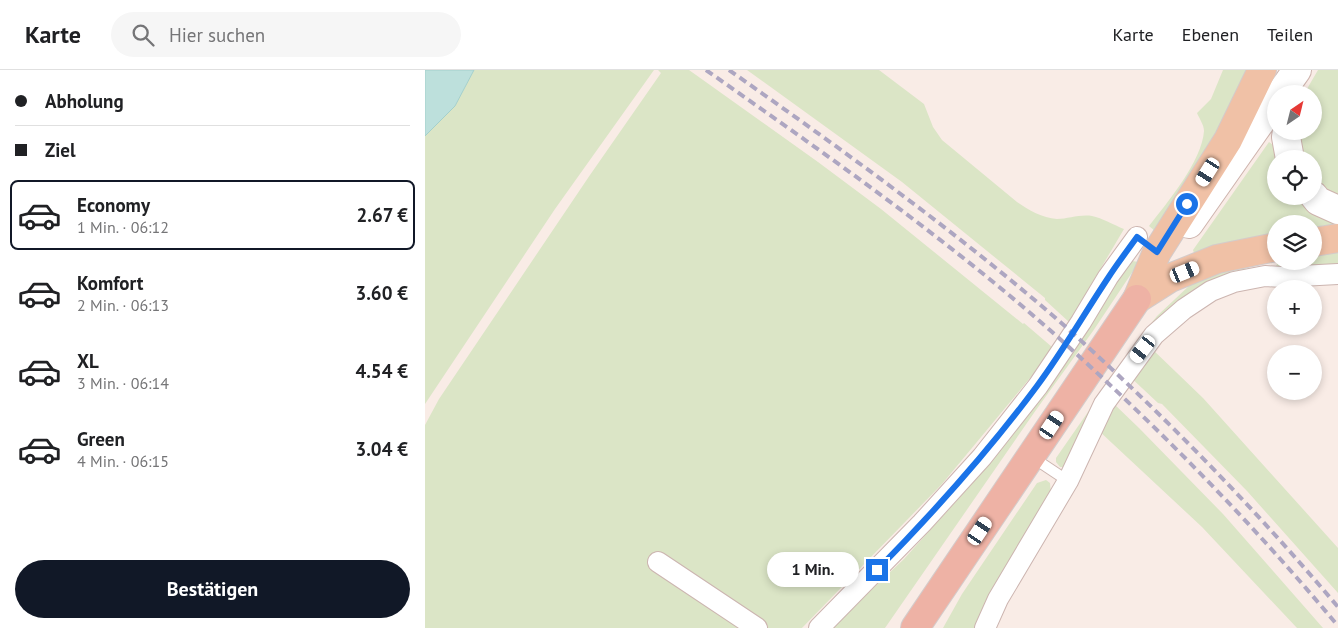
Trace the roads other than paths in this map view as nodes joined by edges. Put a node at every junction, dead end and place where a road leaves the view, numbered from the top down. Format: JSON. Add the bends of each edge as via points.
{"nodes":[{"id":1,"x":1262,"y":70,"type":"edge"},
{"id":2,"x":1297,"y":70,"type":"edge"},
{"id":3,"x":1302,"y":70,"type":"edge"},
{"id":4,"x":1286,"y":85,"type":"edge"},
{"id":5,"x":1298,"y":85,"type":"edge"},
{"id":6,"x":1267,"y":113,"type":"edge"},
{"id":7,"x":1322,"y":203,"type":"edge"},
{"id":8,"x":1338,"y":210,"type":"edge"},
{"id":9,"x":1338,"y":238,"type":"edge"},
{"id":10,"x":1322,"y":241,"type":"edge"},
{"id":11,"x":1147,"y":245,"type":"junction"},
{"id":12,"x":1267,"y":259,"type":"edge"},
{"id":13,"x":1276,"y":270,"type":"edge"},
{"id":14,"x":1338,"y":274,"type":"edge"},
{"id":15,"x":1137,"y":299,"type":"junction"},
{"id":16,"x":1031,"y":456,"type":"junction"},
{"id":17,"x":1068,"y":481,"type":"junction"},
{"id":18,"x":658,"y":562,"type":"dead end"},
{"id":19,"x":757,"y":628,"type":"edge"},
{"id":20,"x":819,"y":628,"type":"edge"},
{"id":21,"x":915,"y":628,"type":"edge"},
{"id":22,"x":985,"y":628,"type":"edge"}],
"edges":[{"from":1,"to":11,"type":"main road","via":[[1228,140]]},
{"from":2,"to":4,"type":"main road"},
{"from":3,"to":5,"type":"main road"},
{"from":6,"to":15,"type":"main road"},
{"from":7,"to":8,"type":"main road"},
{"from":9,"to":10,"type":"main road"},
{"from":11,"to":15,"type":"main road"},
{"from":11,"to":20,"type":"street","via":[[1108,277],[1038,386],[983,457]]},
{"from":12,"to":15,"type":"main road","via":[[1217,260],[1170,278]]},
{"from":12,"to":17,"type":"street","via":[[1241,280],[1211,290],[1154,335],[1104,404]]},
{"from":13,"to":14,"type":"street","via":[[1282,277]]},
{"from":15,"to":16,"type":"highway"},
{"from":16,"to":17,"type":"lane"},
{"from":16,"to":21,"type":"highway"},
{"from":17,"to":22,"type":"street","via":[[998,599]]},
{"from":18,"to":19,"type":"street"}]}
